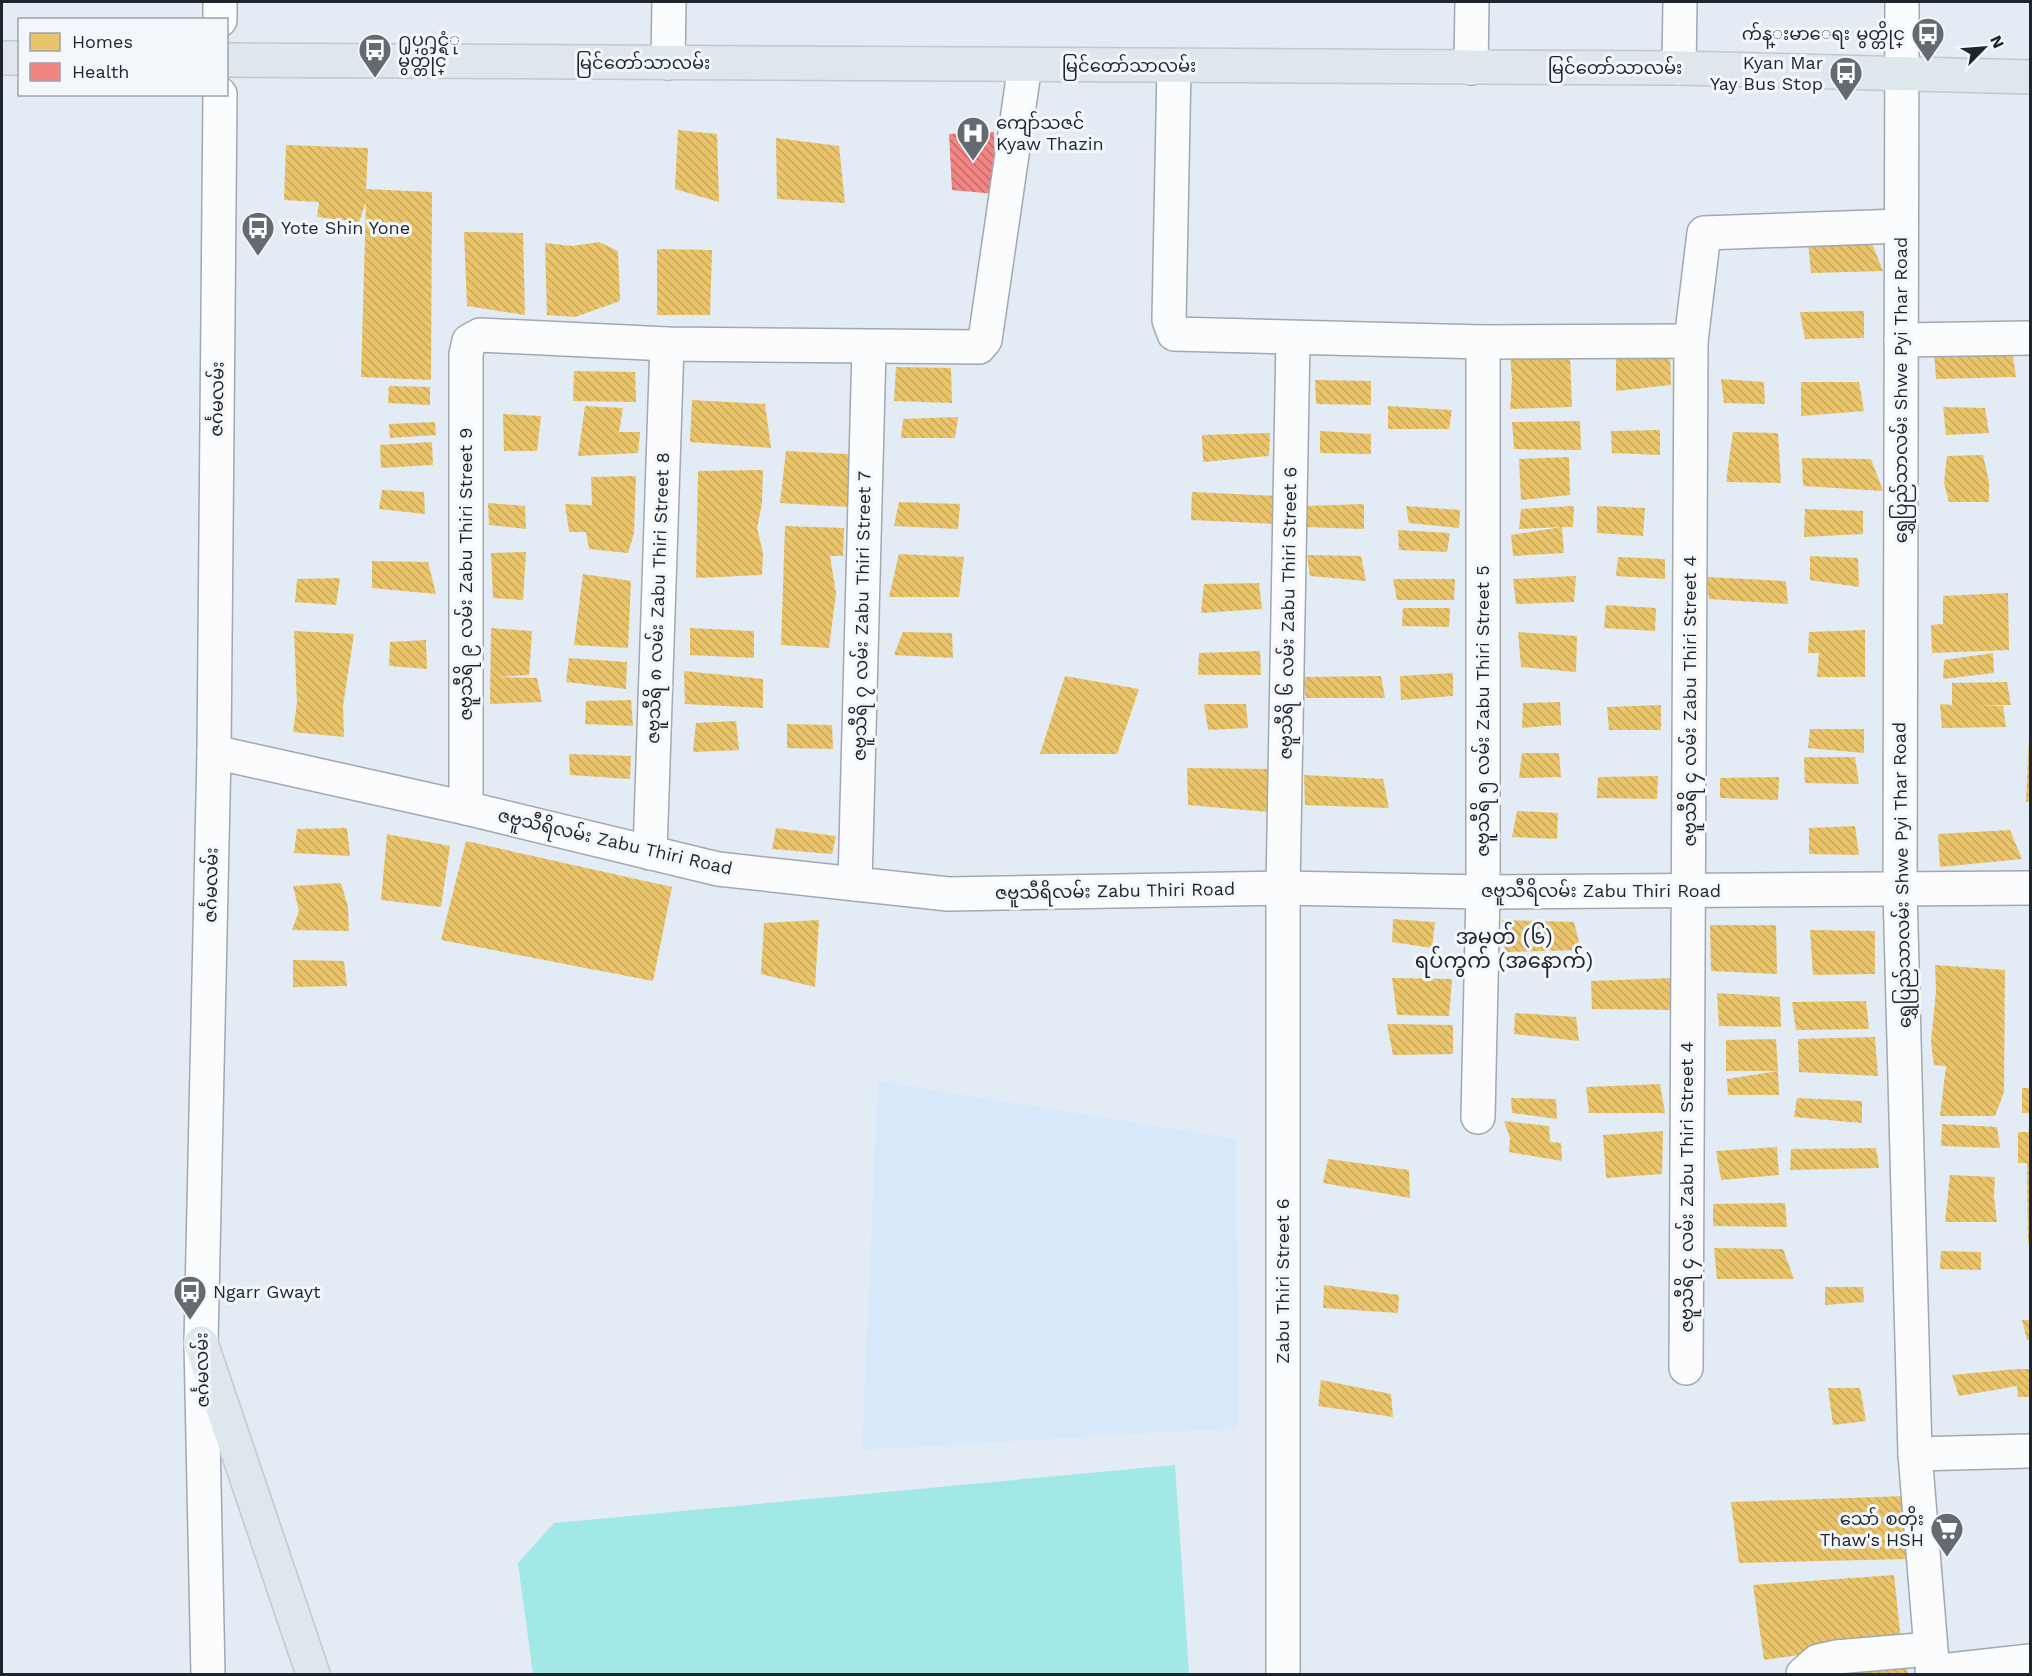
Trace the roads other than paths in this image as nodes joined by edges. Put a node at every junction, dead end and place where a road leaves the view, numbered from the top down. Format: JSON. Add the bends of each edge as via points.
{"nodes":[{"id":1,"x":220,"y":2,"type":"edge"},
{"id":2,"x":669,"y":2,"type":"edge"},
{"id":3,"x":1472,"y":2,"type":"edge"},
{"id":4,"x":1680,"y":2,"type":"edge"},
{"id":5,"x":1902,"y":2,"type":"edge"},
{"id":6,"x":220,"y":18,"type":"edge"},
{"id":7,"x":2,"y":58,"type":"edge"},
{"id":8,"x":18,"y":58,"type":"edge"},
{"id":9,"x":228,"y":60,"type":"edge"},
{"id":10,"x":668,"y":63,"type":"junction"},
{"id":11,"x":1025,"y":65,"type":"junction"},
{"id":12,"x":1174,"y":66,"type":"junction"},
{"id":13,"x":1471,"y":68,"type":"junction"},
{"id":14,"x":1680,"y":68,"type":"junction"},
{"id":15,"x":1901,"y":76,"type":"junction"},
{"id":16,"x":2031,"y":77,"type":"edge"},
{"id":17,"x":220,"y":96,"type":"edge"},
{"id":18,"x":1902,"y":226,"type":"junction"},
{"id":19,"x":1293,"y":338,"type":"junction"},
{"id":20,"x":2031,"y":338,"type":"edge"},
{"id":21,"x":1901,"y":340,"type":"junction"},
{"id":22,"x":1691,"y":341,"type":"junction"},
{"id":23,"x":1484,"y":342,"type":"junction"},
{"id":24,"x":667,"y":344,"type":"junction"},
{"id":25,"x":869,"y":348,"type":"junction"},
{"id":26,"x":214,"y":752,"type":"junction"},
{"id":27,"x":466,"y":808,"type":"junction"},
{"id":28,"x":650,"y":853,"type":"junction"},
{"id":29,"x":855,"y":884,"type":"junction"},
{"id":30,"x":1283,"y":888,"type":"junction"},
{"id":31,"x":2031,"y":888,"type":"edge"},
{"id":32,"x":1900,"y":890,"type":"junction"},
{"id":33,"x":1689,"y":891,"type":"junction"},
{"id":34,"x":1483,"y":892,"type":"junction"},
{"id":35,"x":1478,"y":1117,"type":"dead end"},
{"id":36,"x":201,"y":1343,"type":"junction"},
{"id":37,"x":1686,"y":1368,"type":"dead end"},
{"id":38,"x":2031,"y":1451,"type":"edge"},
{"id":39,"x":1915,"y":1454,"type":"junction"},
{"id":40,"x":2031,"y":1661,"type":"edge"},
{"id":41,"x":1931,"y":1665,"type":"edge"},
{"id":42,"x":208,"y":1674,"type":"edge"},
{"id":43,"x":313,"y":1674,"type":"edge"},
{"id":44,"x":1283,"y":1674,"type":"edge"},
{"id":45,"x":1803,"y":1674,"type":"edge"}],
"edges":[{"from":1,"to":6,"type":"street"},
{"from":2,"to":10,"type":"street"},
{"from":3,"to":13,"type":"street"},
{"from":4,"to":14,"type":"street"},
{"from":5,"to":15,"type":"street","name":"ရွှေပြည်သာလမ်း Shwe Pyi Thar Road"},
{"from":7,"to":8,"type":"main road"},
{"from":9,"to":10,"type":"main road","name":"မြင်တော်သာလမ်း"},
{"from":10,"to":11,"type":"main road","name":"မြင်တော်သာလမ်း"},
{"from":11,"to":12,"type":"main road","name":"မြင်တော်သာလမ်း"},
{"from":11,"to":25,"type":"street","via":[[985,340],[979,347],[968,348]]},
{"from":12,"to":13,"type":"main road","name":"မြင်တော်သာလမ်း"},
{"from":12,"to":19,"type":"street","via":[[1169,320],[1174,334]]},
{"from":13,"to":14,"type":"main road","name":"မြင်တော်သာလမ်း"},
{"from":14,"to":15,"type":"main road","name":"မြင်တော်သာလမ်း"},
{"from":15,"to":16,"type":"main road","name":"မြင်တော်သာလမ်း"},
{"from":15,"to":18,"type":"street","name":"ရွှေပြည်သာလမ်း Shwe Pyi Thar Road"},
{"from":17,"to":26,"type":"street","name":"ဇင်္ဂမလမ်း"},
{"from":18,"to":21,"type":"street","name":"ရွှေပြည်သာလမ်း Shwe Pyi Thar Road"},
{"from":18,"to":22,"type":"street","name":"ဇဗူသီရိ ၄ လမ်း Zabu Thiri Street 4","via":[[1704,233]]},
{"from":19,"to":23,"type":"street"},
{"from":19,"to":30,"type":"street","name":"ဇဗူသီရိ ၆ လမ်း Zabu Thiri Street 6"},
{"from":20,"to":21,"type":"street"},
{"from":21,"to":32,"type":"street","name":"ရွှေပြည်သာလမ်း Shwe Pyi Thar Road"},
{"from":22,"to":23,"type":"street"},
{"from":22,"to":33,"type":"street","name":"ဇဗူသီရိ ၄ လမ်း Zabu Thiri Street 4"},
{"from":23,"to":34,"type":"street","name":"ဇဗူသီရိ ၅ လမ်း Zabu Thiri Street 5"},
{"from":24,"to":25,"type":"street"},
{"from":24,"to":27,"type":"street","name":"ဇဗူသီရိ ၉ လမ်း Zabu Thiri Street 9","via":[[480,335],[469,341]]},
{"from":24,"to":28,"type":"street","name":"ဇဗူသီရိ ၈ လမ်း Zabu Thiri Street 8"},
{"from":25,"to":29,"type":"street","name":"ဇဗူသီရိ ၇ လမ်း Zabu Thiri Street 7"},
{"from":26,"to":27,"type":"street","name":"ဇဗူသီရိလမ်း Zabu Thiri Road"},
{"from":26,"to":36,"type":"street","name":"ဇင်္ဂမလမ်း"},
{"from":27,"to":28,"type":"street","name":"ဇဗူသီရိလမ်း Zabu Thiri Road"},
{"from":28,"to":29,"type":"street","name":"ဇဗူသီရိလမ်း Zabu Thiri Road","via":[[718,869]]},
{"from":29,"to":30,"type":"street","name":"ဇဗူသီရိလမ်း Zabu Thiri Road","via":[[948,894]]},
{"from":30,"to":34,"type":"street","name":"ဇဗူသီရိလမ်း Zabu Thiri Road"},
{"from":30,"to":44,"type":"street","name":"Zabu Thiri Street 6"},
{"from":31,"to":32,"type":"street","name":"ဇဗူသီရိလမ်း Zabu Thiri Road"},
{"from":32,"to":33,"type":"street","name":"ဇဗူသီရိလမ်း Zabu Thiri Road"},
{"from":32,"to":39,"type":"street","name":"ရွှေပြည်သာလမ်း Shwe Pyi Thar Road"},
{"from":33,"to":34,"type":"street","name":"ဇဗူသီရိလမ်း Zabu Thiri Road"},
{"from":33,"to":37,"type":"street","name":"ဇဗူသီရိ ၄ လမ်း Zabu Thiri Street 4"},
{"from":34,"to":35,"type":"street","name":"ဇဗူသီရိ ၅ လမ်း Zabu Thiri Street 5"},
{"from":36,"to":42,"type":"street","name":"ဇင်္ဂမလမ်း"},
{"from":36,"to":43,"type":"main road"},
{"from":38,"to":39,"type":"street"},
{"from":39,"to":41,"type":"street","name":"ရွှေပြည်သာလမ်း Shwe Pyi Thar Road"},
{"from":40,"to":41,"type":"street"},
{"from":41,"to":45,"type":"street","via":[[1836,1657],[1818,1661]]}]}
